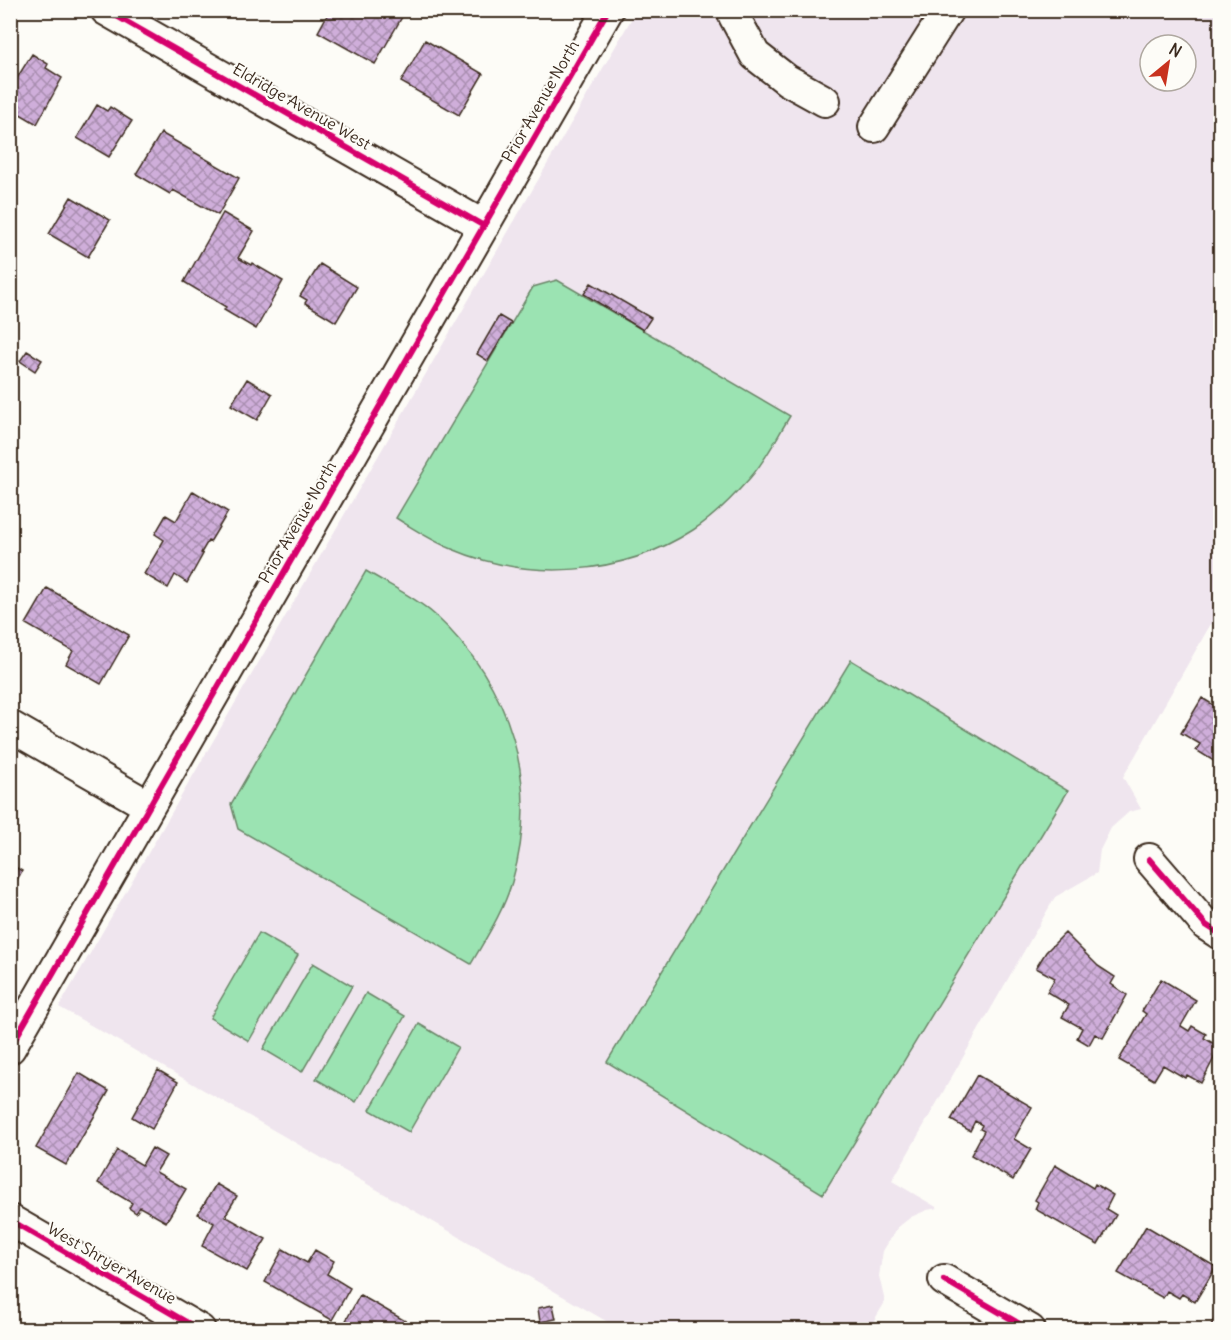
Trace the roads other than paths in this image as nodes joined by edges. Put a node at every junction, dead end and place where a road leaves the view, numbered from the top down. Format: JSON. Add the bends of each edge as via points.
{"nodes":[{"id":1,"x":106,"y":10,"type":"edge"},
{"id":2,"x":608,"y":10,"type":"edge"},
{"id":3,"x":734,"y":10,"type":"edge"},
{"id":4,"x":948,"y":10,"type":"edge"},
{"id":5,"x":825,"y":101,"type":"dead end"},
{"id":6,"x":874,"y":127,"type":"dead end"},
{"id":7,"x":484,"y":226,"type":"junction"},
{"id":8,"x":10,"y":726,"type":"edge"},
{"id":9,"x":149,"y":806,"type":"junction"},
{"id":10,"x":1149,"y":859,"type":"dead end"},
{"id":11,"x":1221,"y":933,"type":"edge"},
{"id":12,"x":10,"y":1048,"type":"edge"},
{"id":13,"x":10,"y":1220,"type":"edge"},
{"id":14,"x":944,"y":1281,"type":"dead end"},
{"id":15,"x":200,"y":1329,"type":"edge"},
{"id":16,"x":1030,"y":1329,"type":"edge"}],
"edges":[{"from":1,"to":7,"type":"street","name":"Eldridge Avenue West"},
{"from":2,"to":7,"type":"street","name":"Prior Avenue North"},
{"from":3,"to":5,"type":"street","via":[[755,55],[787,80]]},
{"from":4,"to":6,"type":"street"},
{"from":7,"to":9,"type":"street","name":"Prior Avenue North"},
{"from":8,"to":9,"type":"street"},
{"from":9,"to":12,"type":"street","name":"Prior Avenue North"},
{"from":10,"to":11,"type":"street","via":[[1206,925]]},
{"from":13,"to":15,"type":"street","name":"West Shryer Avenue"},
{"from":14,"to":16,"type":"street"}]}
